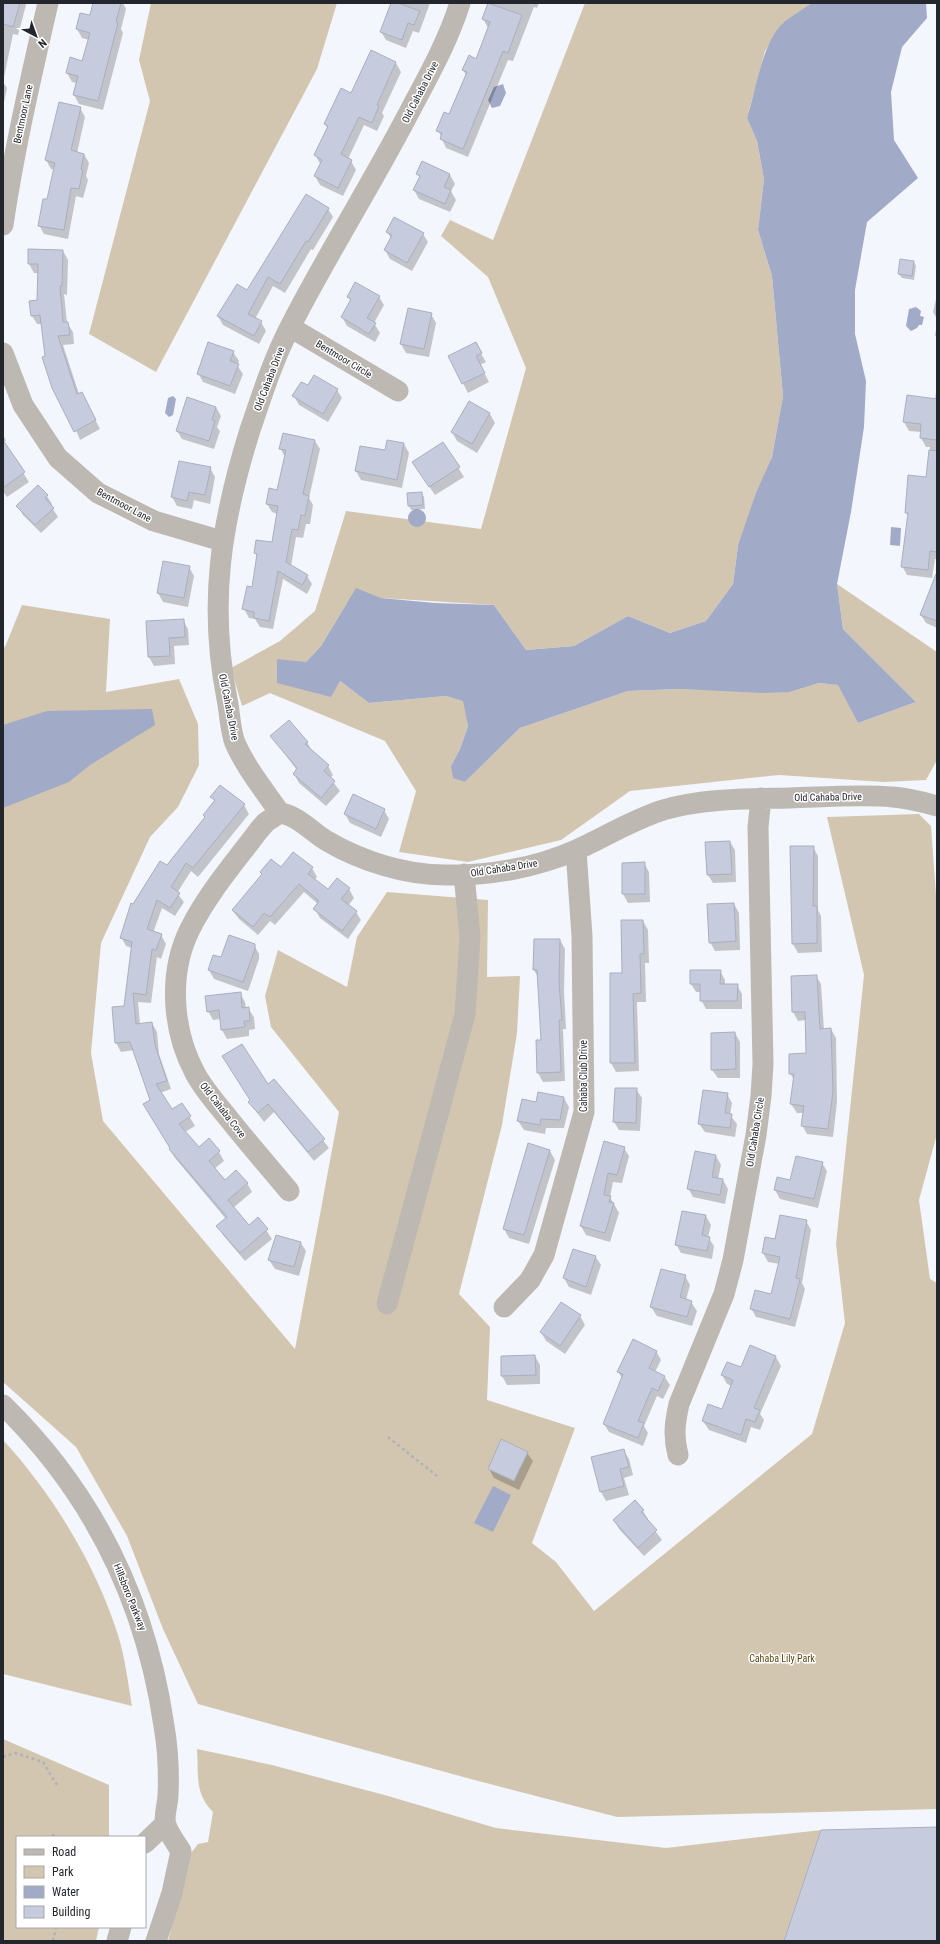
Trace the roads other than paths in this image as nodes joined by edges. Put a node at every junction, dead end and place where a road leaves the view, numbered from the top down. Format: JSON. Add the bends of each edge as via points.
{"nodes":[{"id":1,"x":48,"y":3,"type":"edge"},
{"id":2,"x":460,"y":3,"type":"edge"},
{"id":3,"x":3,"y":225,"type":"edge"},
{"id":4,"x":290,"y":327,"type":"junction"},
{"id":5,"x":4,"y":358,"type":"edge"},
{"id":6,"x":398,"y":391,"type":"dead end"},
{"id":7,"x":222,"y":541,"type":"junction"},
{"id":8,"x":761,"y":798,"type":"junction"},
{"id":9,"x":937,"y":806,"type":"edge"},
{"id":10,"x":280,"y":813,"type":"junction"},
{"id":11,"x":576,"y":850,"type":"junction"},
{"id":12,"x":464,"y":874,"type":"junction"},
{"id":13,"x":289,"y":1191,"type":"dead end"},
{"id":14,"x":387,"y":1304,"type":"dead end"},
{"id":15,"x":504,"y":1307,"type":"dead end"},
{"id":16,"x":3,"y":1406,"type":"edge"},
{"id":17,"x":678,"y":1455,"type":"dead end"},
{"id":18,"x":165,"y":1824,"type":"junction"},
{"id":19,"x":146,"y":1842,"type":"edge"},
{"id":20,"x":121,"y":1928,"type":"edge"},
{"id":21,"x":117,"y":1941,"type":"edge"},
{"id":22,"x":156,"y":1941,"type":"edge"}],
"edges":[{"from":1,"to":3,"type":"street","name":"Bentmoor Lane","via":[[26,101]]},
{"from":2,"to":4,"type":"street","name":"Old Cahaba Drive","via":[[436,61],[397,136]]},
{"from":4,"to":6,"type":"street","name":"Bentmoor Circle"},
{"from":4,"to":7,"type":"street","name":"Old Cahaba Drive","via":[[263,391],[240,464]]},
{"from":5,"to":7,"type":"street","name":"Bentmoor Lane","via":[[23,405],[58,458],[98,493],[154,522]]},
{"from":7,"to":10,"type":"street","name":"Old Cahaba Drive","via":[[219,564],[218,638],[234,740],[250,770]]},
{"from":8,"to":9,"type":"street","name":"Old Cahaba Drive","via":[[893,797]]},
{"from":8,"to":11,"type":"street","name":"Old Cahaba Drive","via":[[714,801],[664,810],[634,820]]},
{"from":8,"to":17,"type":"street","name":"Old Cahaba Circle","via":[[758,828],[763,1064],[761,1096],[733,1260],[724,1294],[679,1404],[674,1434]]},
{"from":10,"to":12,"type":"street","name":"Old Cahaba Drive","via":[[288,814],[338,847],[391,867],[418,874]]},
{"from":10,"to":13,"type":"street","name":"Old Cahaba Cove","via":[[259,830],[203,903],[180,957],[175,992],[180,1033],[195,1074]]},
{"from":11,"to":12,"type":"street","name":"Old Cahaba Drive","via":[[520,867]]},
{"from":11,"to":15,"type":"street","name":"Cahaba Club Drive","via":[[582,936],[584,1112],[544,1255],[530,1280]]},
{"from":12,"to":14,"type":"street","via":[[470,937],[465,1014]]},
{"from":16,"to":18,"type":"street","name":"Hillsboro Parkway","via":[[39,1442],[89,1512],[122,1575],[142,1624],[156,1676],[164,1726],[168,1780]]},
{"from":18,"to":19,"type":"street"},
{"from":18,"to":22,"type":"street","via":[[181,1851],[172,1893]]},
{"from":20,"to":21,"type":"street"}]}
